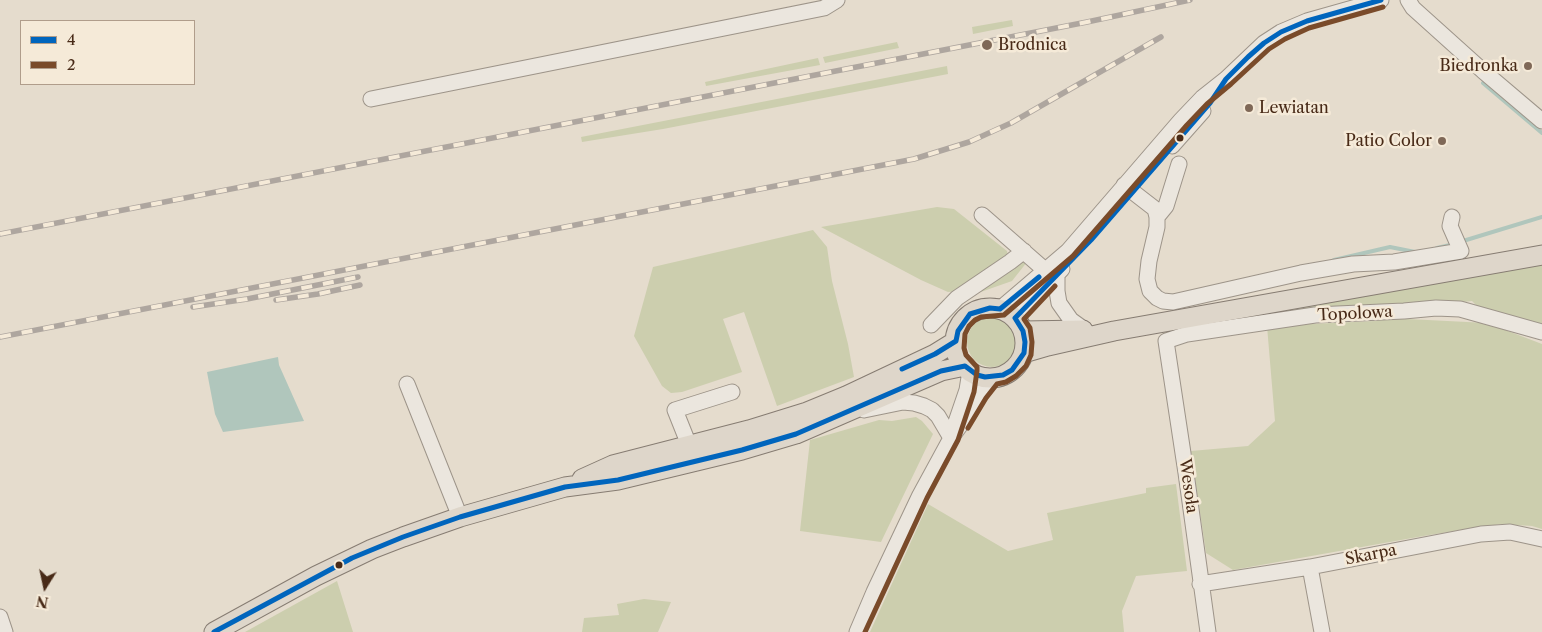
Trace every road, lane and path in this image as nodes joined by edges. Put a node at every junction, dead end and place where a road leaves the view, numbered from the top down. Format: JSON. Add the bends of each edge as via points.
{"nodes":[{"id":1,"x":837,"y":0,"type":"edge"},
{"id":2,"x":1381,"y":0,"type":"edge"},
{"id":3,"x":1408,"y":0,"type":"edge"},
{"id":4,"x":371,"y":100,"type":"dead end"},
{"id":5,"x":1542,"y":121,"type":"edge"},
{"id":6,"x":1179,"y":164,"type":"dead end"},
{"id":7,"x":1128,"y":188,"type":"junction"},
{"id":8,"x":982,"y":215,"type":"dead end"},
{"id":9,"x":1157,"y":217,"type":"junction"},
{"id":10,"x":1452,"y":217,"type":"dead end"},
{"id":11,"x":1024,"y":251,"type":"junction"},
{"id":12,"x":1542,"y":255,"type":"edge"},
{"id":13,"x":1052,"y":272,"type":"junction"},
{"id":14,"x":1013,"y":319,"type":"junction"},
{"id":15,"x":931,"y":325,"type":"dead end"},
{"id":16,"x":1085,"y":330,"type":"junction"},
{"id":17,"x":1114,"y":331,"type":"junction"},
{"id":18,"x":1542,"y":332,"type":"edge"},
{"id":19,"x":956,"y":341,"type":"junction"},
{"id":20,"x":1166,"y":341,"type":"joint"},
{"id":21,"x":1024,"y":353,"type":"junction"},
{"id":22,"x":968,"y":368,"type":"junction"},
{"id":23,"x":993,"y":377,"type":"junction"},
{"id":24,"x":407,"y":384,"type":"dead end"},
{"id":25,"x":732,"y":392,"type":"dead end"},
{"id":26,"x":843,"y":414,"type":"junction"},
{"id":27,"x":951,"y":438,"type":"junction"},
{"id":28,"x":689,"y":445,"type":"junction"},
{"id":29,"x":565,"y":487,"type":"junction"},
{"id":30,"x":460,"y":518,"type":"junction"},
{"id":31,"x":1542,"y":538,"type":"edge"},
{"id":32,"x":1310,"y":567,"type":"junction"},
{"id":33,"x":1200,"y":584,"type":"junction"},
{"id":34,"x":0,"y":617,"type":"edge"},
{"id":35,"x":5,"y":632,"type":"edge"},
{"id":36,"x":214,"y":632,"type":"edge"},
{"id":37,"x":856,"y":632,"type":"edge"},
{"id":38,"x":1208,"y":632,"type":"edge"},
{"id":39,"x":1322,"y":632,"type":"edge"}],
"edges":[{"from":1,"to":4,"type":"street","via":[[824,8]]},
{"from":2,"to":7,"type":"street","via":[[1307,21],[1281,32],[1258,48],[1202,98],[1186,123]]},
{"from":3,"to":5,"type":"street","via":[[1413,8]]},
{"from":6,"to":9,"type":"street","via":[[1166,206]]},
{"from":7,"to":9,"type":"street","via":[[1155,209]]},
{"from":7,"to":13,"type":"street"},
{"from":8,"to":11,"type":"street"},
{"from":9,"to":10,"type":"street","via":[[1147,279],[1150,291],[1157,298],[1172,302],[1344,265],[1394,262],[1461,251],[1450,226]]},
{"from":11,"to":13,"type":"street"},
{"from":11,"to":15,"type":"street","via":[[957,298]]},
{"from":12,"to":17,"type":"main road"},
{"from":13,"to":14,"type":"street"},
{"from":13,"to":16,"type":"street","via":[[1059,303],[1071,320]]},
{"from":14,"to":16,"type":"main road"},
{"from":14,"to":19,"type":"main road","via":[[990,308],[979,310],[963,322]]},
{"from":14,"to":21,"type":"main road","via":[[1025,342]]},
{"from":16,"to":17,"type":"main road"},
{"from":17,"to":21,"type":"main road"},
{"from":18,"to":20,"type":"street","name":"Topolowa","via":[[1460,309],[1436,308],[1315,315],[1187,334]]},
{"from":19,"to":22,"type":"main road","via":[[956,350]]},
{"from":19,"to":28,"type":"main road","via":[[935,354],[807,412]]},
{"from":20,"to":33,"type":"street","name":"Wesoła"},
{"from":21,"to":23,"type":"main road","via":[[1012,370]]},
{"from":22,"to":23,"type":"main road","via":[[977,375]]},
{"from":22,"to":26,"type":"main road","via":[[941,371]]},
{"from":22,"to":27,"type":"street","via":[[967,390]]},
{"from":23,"to":27,"type":"street"},
{"from":24,"to":30,"type":"street"},
{"from":25,"to":28,"type":"street","via":[[676,410]]},
{"from":26,"to":27,"type":"street","via":[[903,402],[914,403],[932,410]]},
{"from":26,"to":29,"type":"main road","via":[[796,434],[742,450],[618,480]]},
{"from":27,"to":37,"type":"street","via":[[920,495]]},
{"from":28,"to":29,"type":"main road","via":[[613,465]]},
{"from":29,"to":30,"type":"main road"},
{"from":30,"to":36,"type":"main road","via":[[365,552]]},
{"from":31,"to":32,"type":"street","name":"Skarpa","via":[[1510,532],[1481,534]]},
{"from":32,"to":33,"type":"street","name":"Skarpa"},
{"from":32,"to":39,"type":"street"},
{"from":33,"to":38,"type":"street","name":"Wesoła"},
{"from":34,"to":35,"type":"street"}]}
